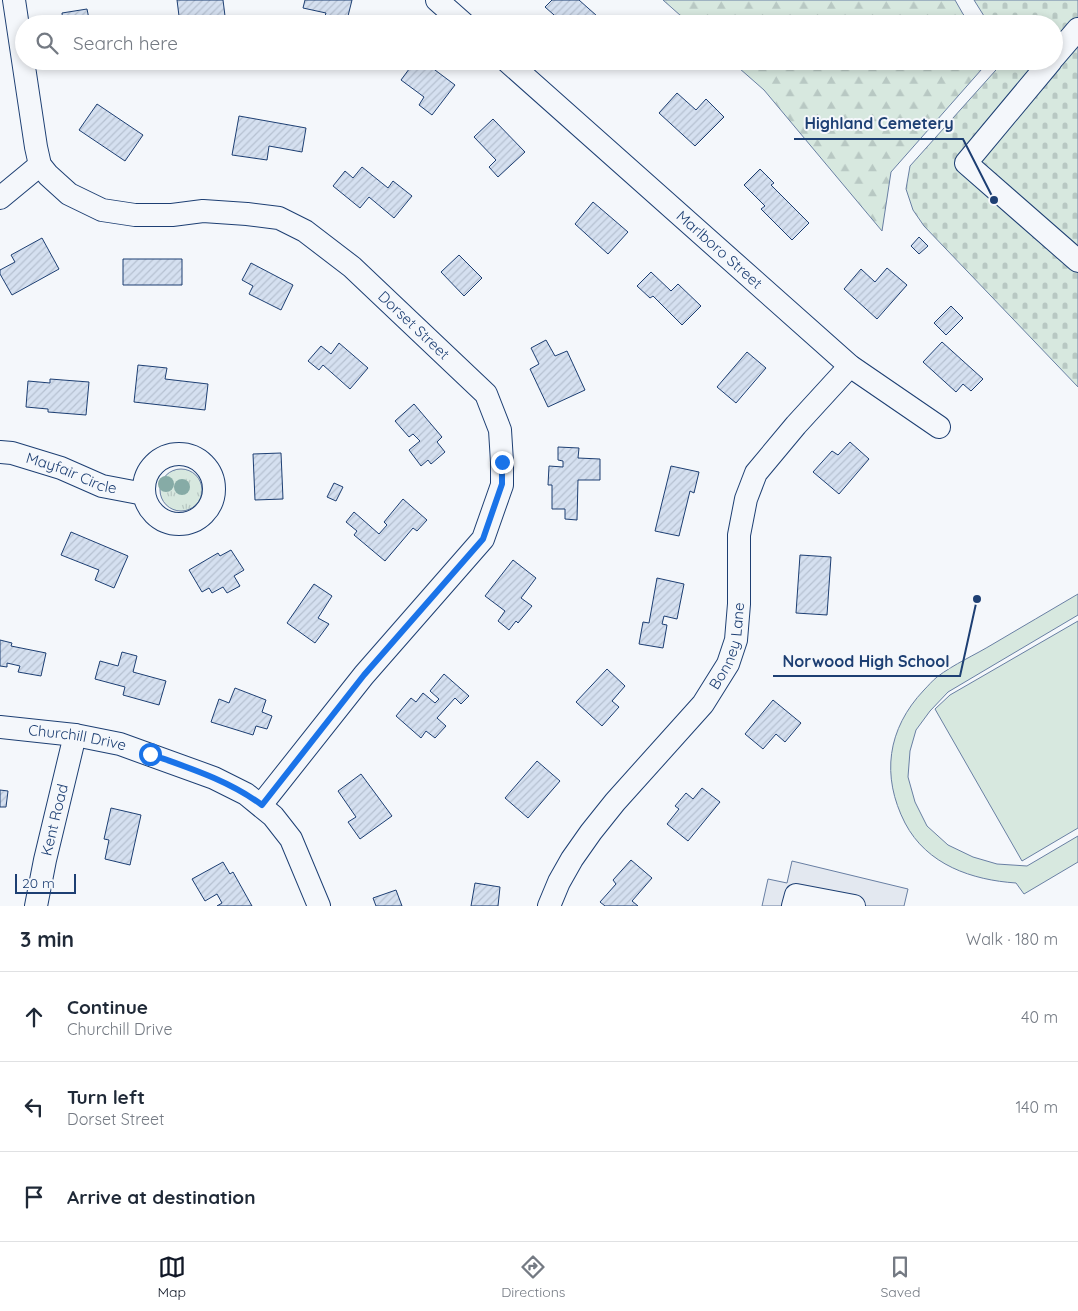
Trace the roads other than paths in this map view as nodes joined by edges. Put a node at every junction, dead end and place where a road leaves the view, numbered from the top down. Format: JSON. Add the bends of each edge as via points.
{"nodes":[{"id":1,"x":14,"y":0,"type":"edge"},
{"id":2,"x":436,"y":0,"type":"edge"},
{"id":3,"x":16,"y":15,"type":"edge"},
{"id":4,"x":454,"y":15,"type":"edge"},
{"id":5,"x":1078,"y":29,"type":"edge"},
{"id":6,"x":1063,"y":46,"type":"edge"},
{"id":7,"x":24,"y":70,"type":"edge"},
{"id":8,"x":518,"y":70,"type":"edge"},
{"id":9,"x":1044,"y":70,"type":"edge"},
{"id":10,"x":40,"y":165,"type":"junction"},
{"id":11,"x":0,"y":198,"type":"edge"},
{"id":12,"x":1078,"y":261,"type":"edge"},
{"id":13,"x":850,"y":366,"type":"junction"},
{"id":14,"x":939,"y":427,"type":"dead end"},
{"id":15,"x":0,"y":452,"type":"edge"},
{"id":16,"x":144,"y":494,"type":"dead end"},
{"id":17,"x":0,"y":727,"type":"edge"},
{"id":18,"x":75,"y":736,"type":"junction"},
{"id":19,"x":262,"y":805,"type":"junction"},
{"id":20,"x":36,"y":906,"type":"edge"},
{"id":21,"x":319,"y":906,"type":"edge"},
{"id":22,"x":549,"y":906,"type":"edge"},
{"id":23,"x":793,"y":906,"type":"edge"},
{"id":24,"x":854,"y":906,"type":"edge"}],
"edges":[{"from":1,"to":3,"type":"street"},
{"from":2,"to":4,"type":"street"},
{"from":5,"to":6,"type":"street"},
{"from":7,"to":10,"type":"street"},
{"from":8,"to":13,"type":"street","name":"Marlboro Street"},
{"from":9,"to":12,"type":"street","via":[[966,163]]},
{"from":10,"to":11,"type":"street"},
{"from":10,"to":19,"type":"street","name":"Dorset Street","via":[[69,194],[102,210],[135,215],[203,211],[247,214],[279,218],[305,231],[352,268],[486,394],[500,430],[502,484],[483,539],[364,675]]},
{"from":13,"to":14,"type":"street","name":"Marlboro Street"},
{"from":13,"to":22,"type":"street","name":"Bonney Lane","via":[[756,473],[746,499],[739,536],[736,640],[728,664],[703,704],[591,832],[572,859]]},
{"from":15,"to":16,"type":"street","name":"Mayfair Circle","via":[[62,468],[102,486]]},
{"from":17,"to":18,"type":"street","name":"Churchill Drive"},
{"from":18,"to":19,"type":"street","name":"Churchill Drive","via":[[120,744],[182,765],[231,785]]},
{"from":18,"to":20,"type":"street","name":"Kent Road"},
{"from":19,"to":21,"type":"street","name":"Churchill Drive","via":[[291,839]]},
{"from":23,"to":24,"type":"street","via":[[796,895]]}]}
